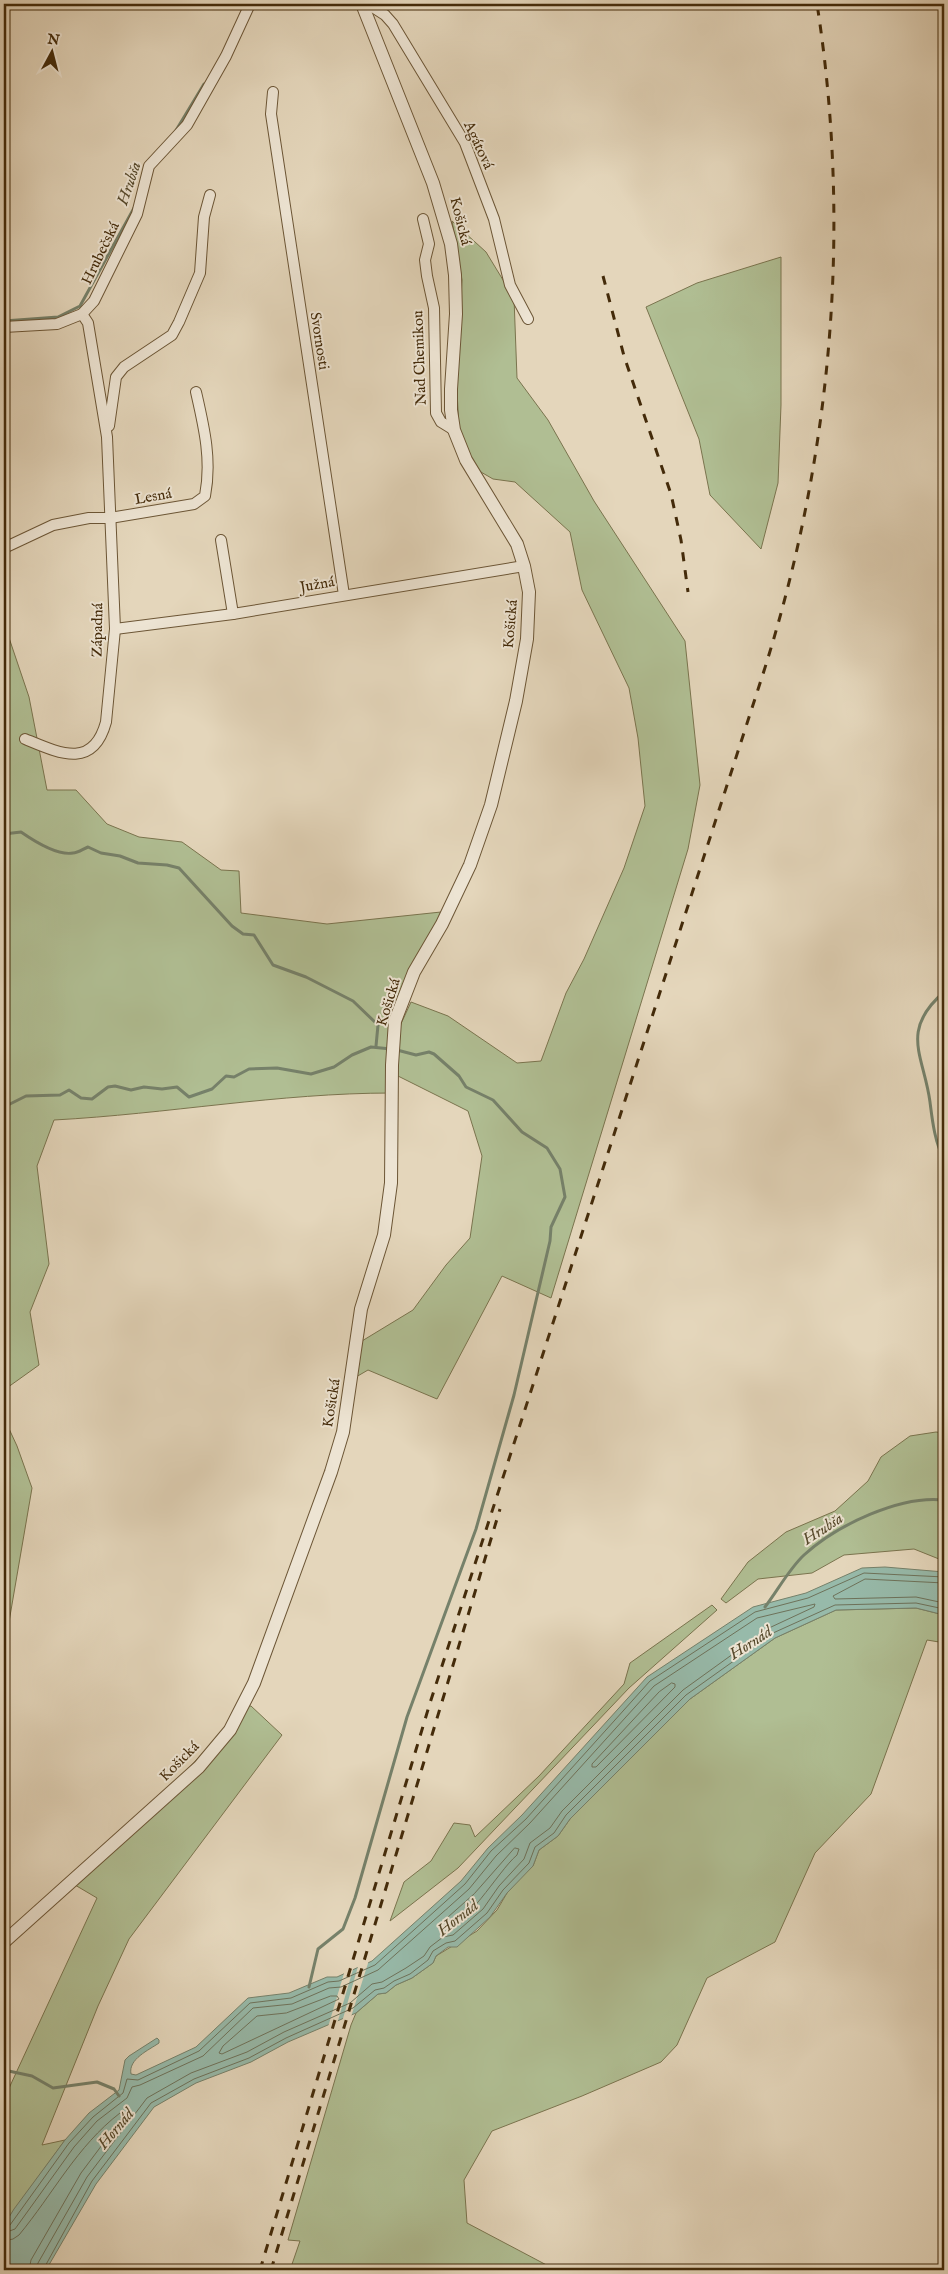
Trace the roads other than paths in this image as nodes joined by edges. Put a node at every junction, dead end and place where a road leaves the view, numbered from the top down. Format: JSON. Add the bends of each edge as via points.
{"nodes":[{"id":1,"x":250,"y":4,"type":"edge"},
{"id":2,"x":362,"y":4,"type":"edge"},
{"id":3,"x":368,"y":4,"type":"edge"},
{"id":4,"x":273,"y":92,"type":"dead end"},
{"id":5,"x":210,"y":195,"type":"dead end"},
{"id":6,"x":423,"y":219,"type":"dead end"},
{"id":7,"x":82,"y":314,"type":"junction"},
{"id":8,"x":528,"y":319,"type":"dead end"},
{"id":9,"x":4,"y":327,"type":"edge"},
{"id":10,"x":196,"y":392,"type":"dead end"},
{"id":11,"x":454,"y":430,"type":"junction"},
{"id":12,"x":107,"y":437,"type":"junction"},
{"id":13,"x":110,"y":518,"type":"junction"},
{"id":14,"x":221,"y":540,"type":"dead end"},
{"id":15,"x":4,"y":548,"type":"edge"},
{"id":16,"x":524,"y":566,"type":"junction"},
{"id":17,"x":344,"y":595,"type":"junction"},
{"id":18,"x":232,"y":614,"type":"junction"},
{"id":19,"x":115,"y":629,"type":"junction"},
{"id":20,"x":25,"y":739,"type":"dead end"},
{"id":21,"x":4,"y":1942,"type":"edge"}],
"edges":[{"from":1,"to":7,"type":"street","name":"Hrubečská","via":[[226,56],[187,125],[149,166],[137,214],[94,301]]},
{"from":2,"to":11,"type":"street","name":"Košická","via":[[434,183],[451,244],[456,314],[451,389]]},
{"from":3,"to":8,"type":"street","name":"Agátová","via":[[385,14],[393,24],[465,143],[494,219],[510,285]]},
{"from":4,"to":17,"type":"street","name":"Svornosti","via":[[271,114]]},
{"from":5,"to":12,"type":"street","name":"Západná","via":[[204,217],[200,274],[172,335],[124,367],[116,377]]},
{"from":6,"to":11,"type":"street","name":"Nad Chemikou","via":[[428,244],[425,260],[434,316],[436,413],[440,422]]},
{"from":7,"to":9,"type":"street","via":[[57,324]]},
{"from":7,"to":12,"type":"street","name":"Západná","via":[[88,322]]},
{"from":10,"to":13,"type":"street","name":"Lesná","via":[[207,443],[209,476],[205,496],[194,504]]},
{"from":11,"to":16,"type":"street","name":"Košická","via":[[466,460],[517,544]]},
{"from":12,"to":13,"type":"street","name":"Západná"},
{"from":13,"to":15,"type":"street","name":"Lesná","via":[[88,518],[53,525]]},
{"from":13,"to":19,"type":"street","name":"Západná"},
{"from":14,"to":18,"type":"street"},
{"from":16,"to":17,"type":"street","name":"Južná"},
{"from":16,"to":21,"type":"street","name":"Košická","via":[[529,592],[527,639],[491,805],[470,865],[442,924],[414,972],[396,1022],[389,1200],[384,1235],[361,1309],[343,1432],[254,1683],[230,1730],[199,1767]]},
{"from":17,"to":18,"type":"street","name":"Južná"},
{"from":18,"to":19,"type":"street","name":"Južná"},
{"from":19,"to":20,"type":"street","name":"Západná","via":[[106,722],[94,748],[76,754],[57,752]]}]}
